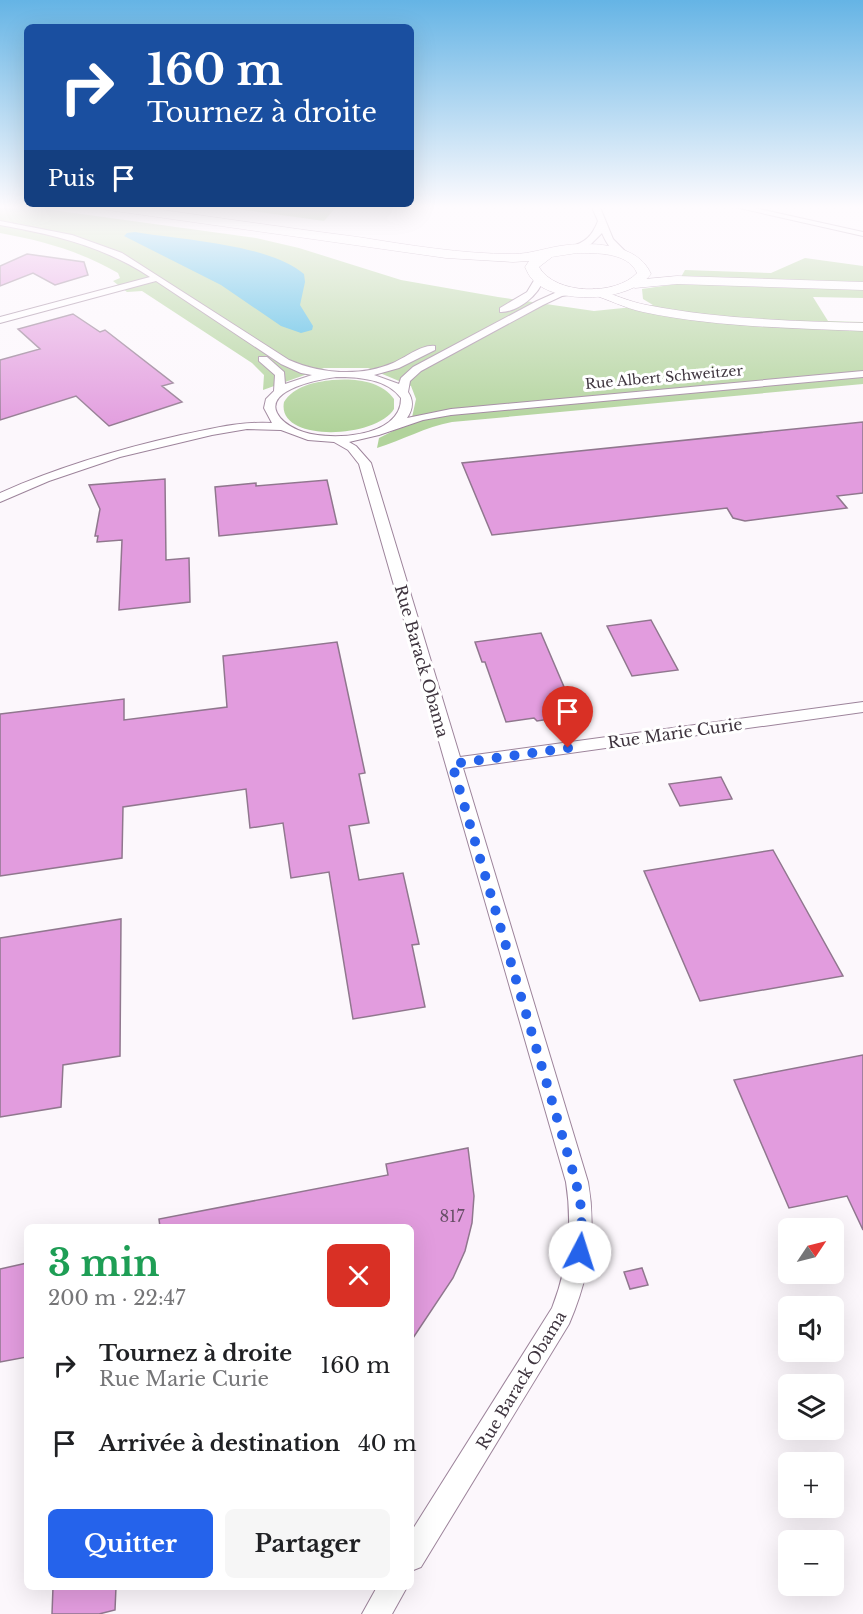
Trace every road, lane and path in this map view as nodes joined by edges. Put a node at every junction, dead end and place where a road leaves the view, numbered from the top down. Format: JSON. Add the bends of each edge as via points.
{"nodes":[{"id":1,"x":160,"y":280,"type":"edge"},
{"id":2,"x":536,"y":280,"type":"edge"},
{"id":3,"x":544,"y":280,"type":"edge"},
{"id":4,"x":638,"y":280,"type":"edge"},
{"id":5,"x":674,"y":280,"type":"edge"},
{"id":6,"x":691,"y":280,"type":"edge"},
{"id":7,"x":748,"y":280,"type":"edge"},
{"id":8,"x":146,"y":281,"type":"joint"},
{"id":9,"x":764,"y":282,"type":"junction"},
{"id":10,"x":633,"y":285,"type":"junction"},
{"id":11,"x":863,"y":286,"type":"edge"},
{"id":12,"x":579,"y":291,"type":"junction"},
{"id":13,"x":594,"y":292,"type":"junction"},
{"id":14,"x":649,"y":309,"type":"junction"},
{"id":15,"x":488,"y":318,"type":"dead end"},
{"id":16,"x":0,"y":320,"type":"edge"},
{"id":17,"x":863,"y":327,"type":"edge"},
{"id":18,"x":438,"y":345,"type":"dead end"},
{"id":19,"x":863,"y":374,"type":"edge"},
{"id":20,"x":327,"y":375,"type":"junction"},
{"id":21,"x":361,"y":375,"type":"junction"},
{"id":22,"x":279,"y":392,"type":"junction"},
{"id":23,"x":404,"y":396,"type":"junction"},
{"id":24,"x":467,"y":410,"type":"junction"},
{"id":25,"x":271,"y":411,"type":"junction"},
{"id":26,"x":236,"y":427,"type":"junction"},
{"id":27,"x":284,"y":427,"type":"junction"},
{"id":28,"x":388,"y":428,"type":"junction"},
{"id":29,"x":336,"y":439,"type":"junction"},
{"id":30,"x":364,"y":461,"type":"junction"},
{"id":31,"x":0,"y":498,"type":"edge"},
{"id":32,"x":863,"y":707,"type":"edge"},
{"id":33,"x":452,"y":764,"type":"junction"},
{"id":34,"x":414,"y":1552,"type":"edge"},
{"id":35,"x":391,"y":1590,"type":"edge"},
{"id":36,"x":376,"y":1614,"type":"edge"}],
"edges":[{"from":1,"to":20,"type":"street","via":[[285,362]]},
{"from":2,"to":15,"type":"street","via":[[536,288],[526,296]]},
{"from":3,"to":12,"type":"main road"},
{"from":4,"to":10,"type":"main road"},
{"from":5,"to":10,"type":"main road"},
{"from":6,"to":9,"type":"main road"},
{"from":7,"to":9,"type":"main road"},
{"from":8,"to":16,"type":"street"},
{"from":8,"to":22,"type":"street","via":[[274,367],[281,377]]},
{"from":9,"to":11,"type":"main road"},
{"from":10,"to":13,"type":"main road"},
{"from":10,"to":14,"type":"street","via":[[633,300]]},
{"from":12,"to":13,"type":"main road"},
{"from":12,"to":23,"type":"street","via":[[540,303],[417,369],[405,380]]},
{"from":13,"to":14,"type":"street"},
{"from":14,"to":17,"type":"street","via":[[773,323]]},
{"from":18,"to":21,"type":"street","via":[[395,366]]},
{"from":19,"to":24,"type":"street","name":"Rue Albert Schweitzer"},
{"from":20,"to":21,"type":"street"},
{"from":20,"to":22,"type":"street","via":[[302,380]]},
{"from":21,"to":23,"type":"street","name":"Rue Albert Schweitzer","via":[[386,381]]},
{"from":22,"to":25,"type":"street"},
{"from":23,"to":24,"type":"street","name":"Rue Albert Schweitzer","via":[[421,405]]},
{"from":23,"to":28,"type":"street","via":[[406,411]]},
{"from":24,"to":28,"type":"street","name":"Rue Albert Schweitzer","via":[[421,417]]},
{"from":25,"to":26,"type":"street"},
{"from":25,"to":27,"type":"street"},
{"from":26,"to":27,"type":"street"},
{"from":26,"to":31,"type":"street","via":[[120,454]]},
{"from":27,"to":29,"type":"street","name":"Rue Albert Schweitzer","via":[[304,436]]},
{"from":28,"to":29,"type":"street","name":"Rue Albert Schweitzer"},
{"from":28,"to":30,"type":"street","via":[[369,443]]},
{"from":29,"to":30,"type":"street","via":[[349,445]]},
{"from":30,"to":33,"type":"street","name":"Rue Barack Obama"},
{"from":32,"to":33,"type":"street","name":"Rue Marie Curie"},
{"from":33,"to":34,"type":"street","name":"Rue Barack Obama","via":[[576,1182],[582,1229],[575,1275],[561,1316]]},
{"from":35,"to":36,"type":"street"}]}
